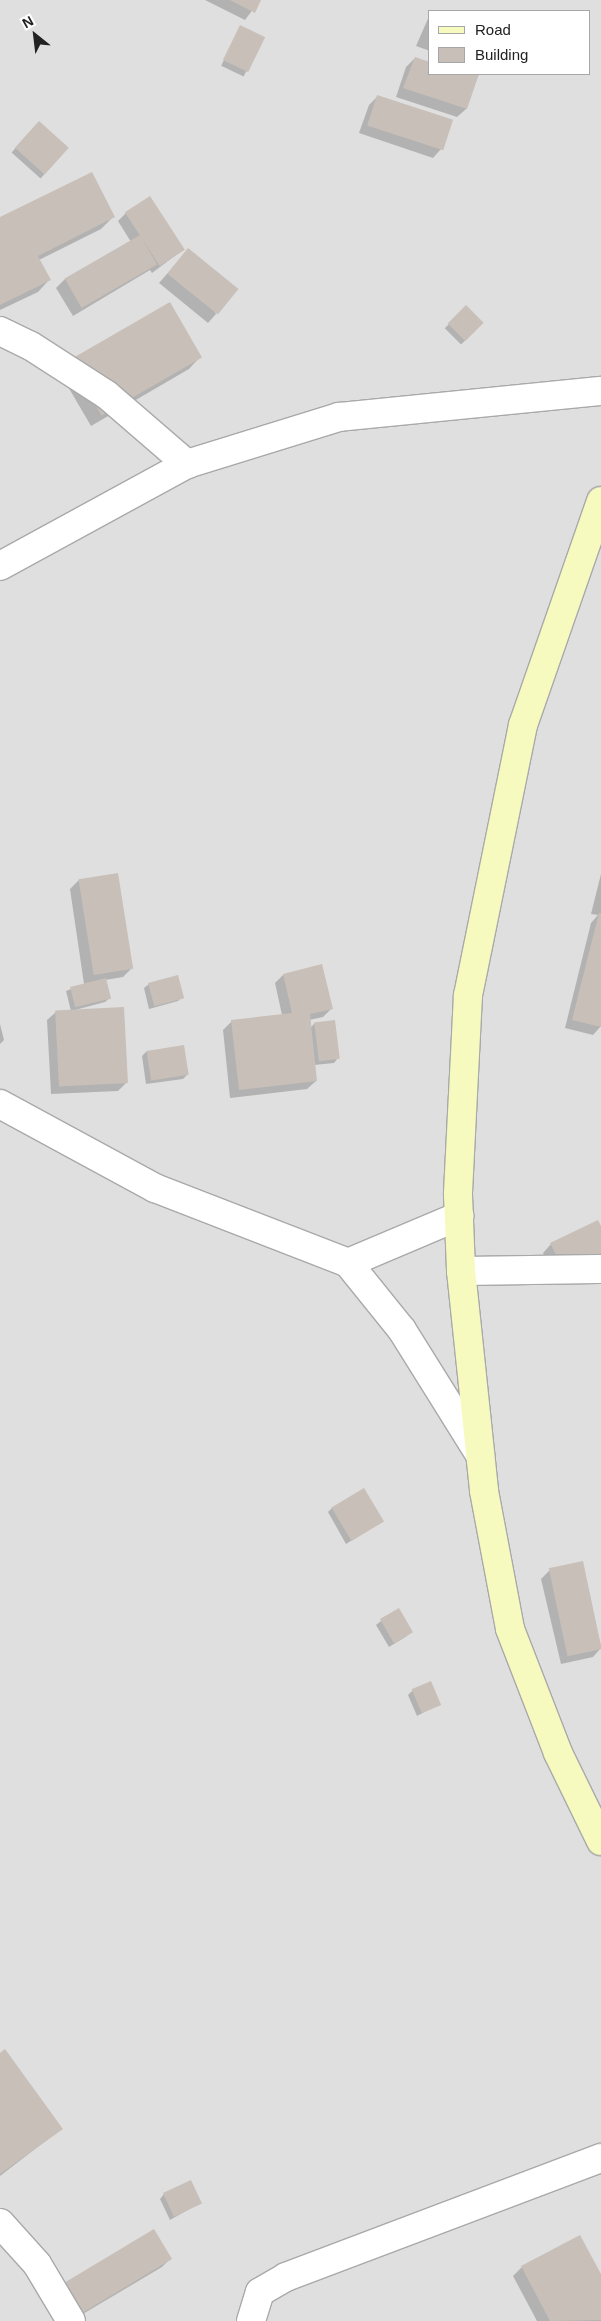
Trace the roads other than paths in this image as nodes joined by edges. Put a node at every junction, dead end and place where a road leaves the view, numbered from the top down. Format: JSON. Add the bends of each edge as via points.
{"nodes":[{"id":1,"x":0,"y":330,"type":"edge"},
{"id":2,"x":601,"y":391,"type":"edge"},
{"id":3,"x":188,"y":464,"type":"junction"},
{"id":4,"x":601,"y":500,"type":"edge"},
{"id":5,"x":0,"y":566,"type":"edge"},
{"id":6,"x":0,"y":1104,"type":"edge"},
{"id":7,"x":459,"y":1216,"type":"junction"},
{"id":8,"x":348,"y":1263,"type":"junction"},
{"id":9,"x":601,"y":1269,"type":"edge"},
{"id":10,"x":461,"y":1271,"type":"junction"},
{"id":11,"x":480,"y":1455,"type":"junction"},
{"id":12,"x":601,"y":1841,"type":"edge"},
{"id":13,"x":601,"y":2158,"type":"edge"},
{"id":14,"x":0,"y":2223,"type":"edge"},
{"id":15,"x":70,"y":2321,"type":"edge"},
{"id":16,"x":251,"y":2321,"type":"edge"}],
"edges":[{"from":1,"to":3,"type":"street","via":[[107,394]]},
{"from":2,"to":3,"type":"street","via":[[339,417]]},
{"from":3,"to":5,"type":"street"},
{"from":4,"to":7,"type":"main road","via":[[523,725],[470,985]]},
{"from":6,"to":8,"type":"street","via":[[155,1188]]},
{"from":7,"to":8,"type":"street"},
{"from":7,"to":10,"type":"main road"},
{"from":8,"to":11,"type":"street","via":[[402,1330]]},
{"from":9,"to":10,"type":"street"},
{"from":10,"to":11,"type":"main road"},
{"from":11,"to":12,"type":"main road","via":[[510,1629],[558,1753]]},
{"from":13,"to":16,"type":"street","via":[[286,2277],[260,2292]]},
{"from":14,"to":15,"type":"street","via":[[37,2264]]}]}
